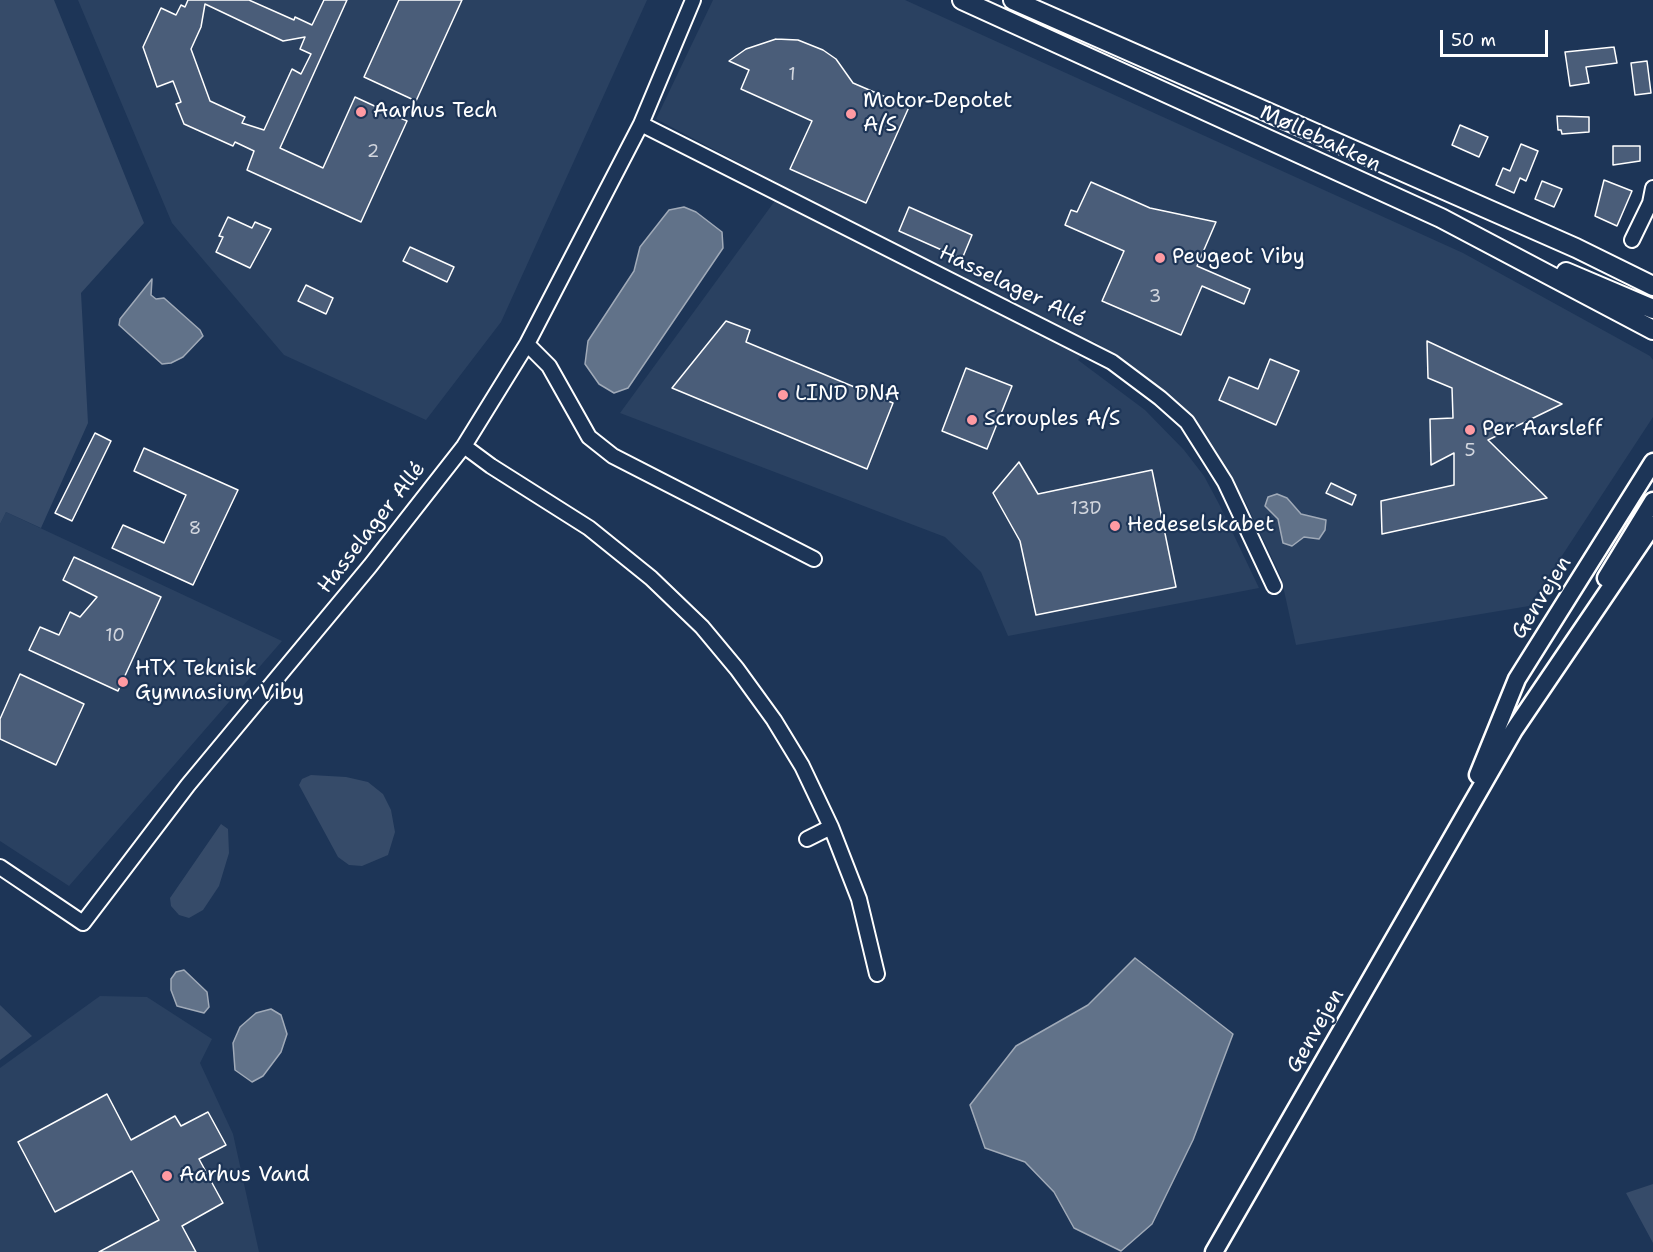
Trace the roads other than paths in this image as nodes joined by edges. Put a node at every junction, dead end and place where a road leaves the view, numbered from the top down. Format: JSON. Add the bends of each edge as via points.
{"nodes":[{"id":1,"x":693,"y":0,"type":"edge"},
{"id":2,"x":700,"y":0,"type":"edge"},
{"id":3,"x":962,"y":0,"type":"edge"},
{"id":4,"x":1012,"y":0,"type":"edge"},
{"id":5,"x":682,"y":32,"type":"junction"},
{"id":6,"x":641,"y":124,"type":"junction"},
{"id":7,"x":1653,"y":188,"type":"edge"},
{"id":8,"x":1467,"y":232,"type":"junction"},
{"id":9,"x":1632,"y":240,"type":"dead end"},
{"id":10,"x":1653,"y":286,"type":"edge"},
{"id":11,"x":1653,"y":309,"type":"edge"},
{"id":12,"x":1653,"y":330,"type":"edge"},
{"id":13,"x":527,"y":344,"type":"junction"},
{"id":14,"x":464,"y":446,"type":"junction"},
{"id":15,"x":1653,"y":462,"type":"edge"},
{"id":16,"x":1653,"y":501,"type":"edge"},
{"id":17,"x":1653,"y":525,"type":"edge"},
{"id":18,"x":814,"y":559,"type":"dead end"},
{"id":19,"x":1274,"y":586,"type":"dead end"},
{"id":20,"x":1514,"y":730,"type":"junction"},
{"id":21,"x":831,"y":827,"type":"junction"},
{"id":22,"x":1455,"y":832,"type":"junction"},
{"id":23,"x":807,"y":839,"type":"dead end"},
{"id":24,"x":0,"y":867,"type":"edge"},
{"id":25,"x":877,"y":974,"type":"dead end"},
{"id":26,"x":1214,"y":1252,"type":"edge"}],
"edges":[{"from":1,"to":5,"type":"street","name":"Hasselager Allé"},
{"from":2,"to":5,"type":"street","name":"Hasselager Allé"},
{"from":3,"to":8,"type":"main road","name":"Møllebakken"},
{"from":4,"to":10,"type":"main road","name":"Møllebakken","via":[[1576,248]]},
{"from":5,"to":6,"type":"street","name":"Hasselager Allé"},
{"from":6,"to":13,"type":"street","name":"Hasselager Allé"},
{"from":6,"to":19,"type":"street","name":"Hasselager Allé","via":[[1112,362],[1186,422],[1225,482]]},
{"from":7,"to":9,"type":"street"},
{"from":8,"to":11,"type":"main road"},
{"from":8,"to":12,"type":"main road","name":"Møllebakken"},
{"from":13,"to":14,"type":"street","name":"Hasselager Allé"},
{"from":13,"to":18,"type":"street","via":[[549,366],[589,437],[613,456]]},
{"from":14,"to":21,"type":"street","via":[[589,528],[651,578],[702,627],[774,720],[802,766]]},
{"from":14,"to":24,"type":"street","name":"Hasselager Allé","via":[[188,785],[83,923]]},
{"from":15,"to":22,"type":"street","name":"Genvejen","via":[[1517,679]]},
{"from":16,"to":20,"type":"street","via":[[1559,648]]},
{"from":17,"to":20,"type":"street","name":"Genvejen"},
{"from":20,"to":22,"type":"street","name":"Genvejen"},
{"from":21,"to":23,"type":"street"},
{"from":21,"to":25,"type":"street","via":[[859,899]]},
{"from":22,"to":26,"type":"street","name":"Genvejen"}]}
